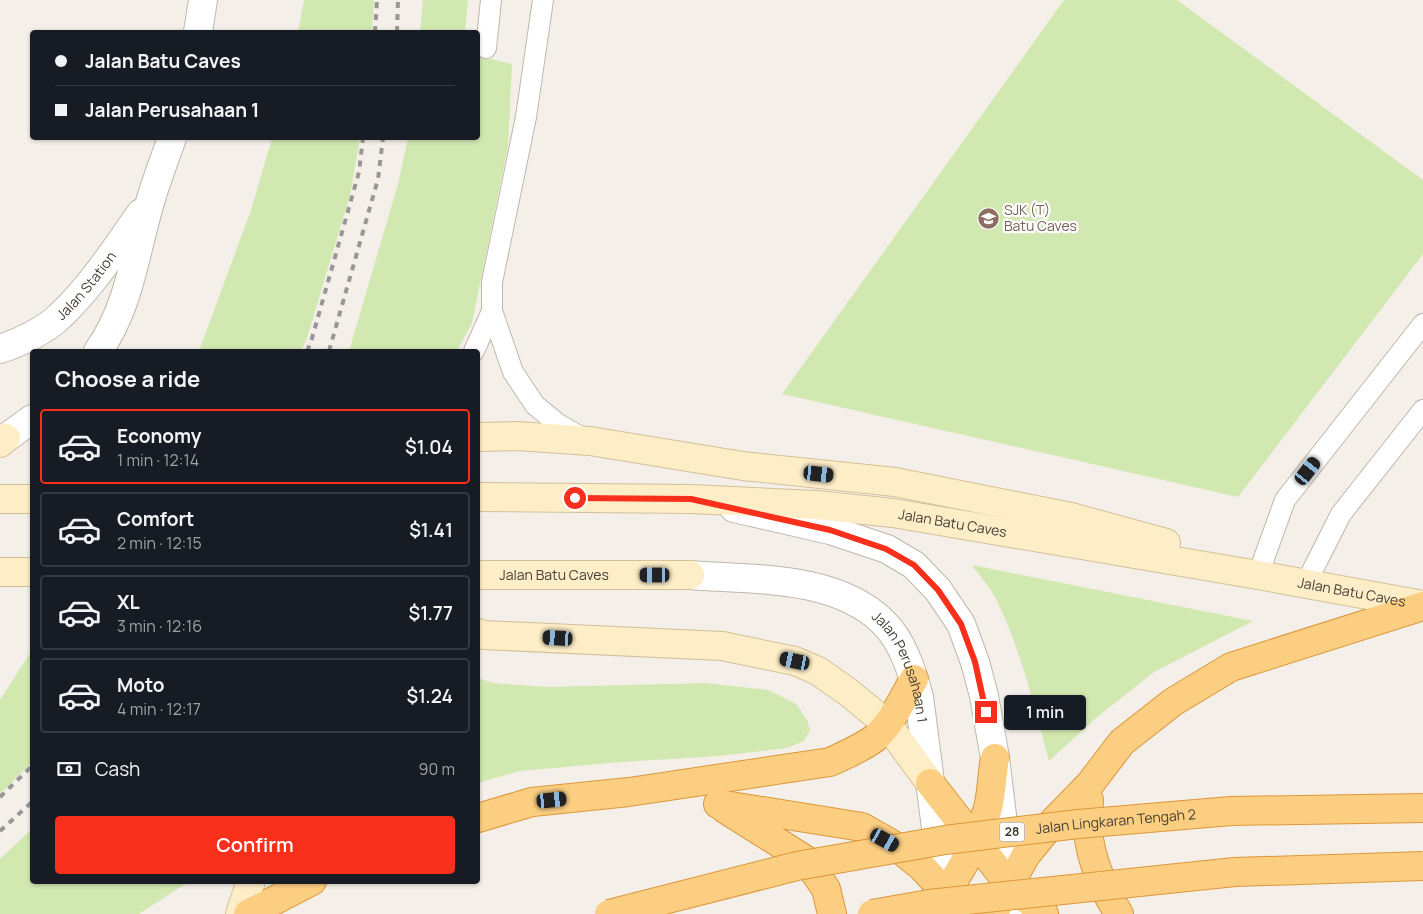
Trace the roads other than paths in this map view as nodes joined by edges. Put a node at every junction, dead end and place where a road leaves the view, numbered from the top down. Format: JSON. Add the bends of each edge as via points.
{"nodes":[{"id":1,"x":203,"y":0,"type":"edge"},
{"id":2,"x":491,"y":0,"type":"edge"},
{"id":3,"x":543,"y":0,"type":"edge"},
{"id":4,"x":198,"y":30,"type":"edge"},
{"id":5,"x":486,"y":48,"type":"dead end"},
{"id":6,"x":171,"y":140,"type":"edge"},
{"id":7,"x":151,"y":199,"type":"junction"},
{"id":8,"x":492,"y":311,"type":"junction"},
{"id":9,"x":1423,"y":324,"type":"edge"},
{"id":10,"x":0,"y":349,"type":"edge"},
{"id":11,"x":100,"y":349,"type":"edge"},
{"id":12,"x":475,"y":349,"type":"edge"},
{"id":13,"x":30,"y":420,"type":"edge"},
{"id":14,"x":1419,"y":423,"type":"edge"},
{"id":15,"x":480,"y":437,"type":"edge"},
{"id":16,"x":2,"y":440,"type":"edge"},
{"id":17,"x":590,"y":441,"type":"junction"},
{"id":18,"x":480,"y":497,"type":"edge"},
{"id":19,"x":0,"y":499,"type":"edge"},
{"id":20,"x":30,"y":499,"type":"edge"},
{"id":21,"x":691,"y":499,"type":"junction"},
{"id":22,"x":0,"y":572,"type":"edge"},
{"id":23,"x":30,"y":572,"type":"edge"},
{"id":24,"x":480,"y":574,"type":"edge"},
{"id":25,"x":690,"y":575,"type":"joint"},
{"id":26,"x":1258,"y":575,"type":"junction"},
{"id":27,"x":1306,"y":583,"type":"junction"},
{"id":28,"x":1423,"y":606,"type":"edge"},
{"id":29,"x":480,"y":633,"type":"edge"},
{"id":30,"x":914,"y":679,"type":"junction"},
{"id":31,"x":886,"y":724,"type":"junction"},
{"id":32,"x":994,"y":758,"type":"junction"},
{"id":33,"x":930,"y":783,"type":"junction"},
{"id":34,"x":1090,"y":784,"type":"junction"},
{"id":35,"x":629,"y":792,"type":"junction"},
{"id":36,"x":718,"y":804,"type":"junction"},
{"id":37,"x":1423,"y":808,"type":"edge"},
{"id":38,"x":480,"y":817,"type":"edge"},
{"id":39,"x":976,"y":840,"type":"junction"},
{"id":40,"x":1423,"y":866,"type":"edge"},
{"id":41,"x":250,"y":884,"type":"edge"},
{"id":42,"x":306,"y":884,"type":"edge"},
{"id":43,"x":1009,"y":884,"type":"junction"},
{"id":44,"x":941,"y":907,"type":"edge"},
{"id":45,"x":240,"y":914,"type":"edge"},
{"id":46,"x":248,"y":914,"type":"edge"},
{"id":47,"x":608,"y":914,"type":"edge"},
{"id":48,"x":832,"y":914,"type":"edge"},
{"id":49,"x":872,"y":914,"type":"edge"},
{"id":50,"x":965,"y":914,"type":"edge"},
{"id":51,"x":993,"y":914,"type":"edge"},
{"id":52,"x":1014,"y":914,"type":"edge"},
{"id":53,"x":1044,"y":914,"type":"edge"},
{"id":54,"x":1119,"y":914,"type":"edge"}],
"edges":[{"from":1,"to":4,"type":"street"},
{"from":2,"to":5,"type":"lane"},
{"from":3,"to":8,"type":"lane","via":[[526,117],[492,282]]},
{"from":6,"to":7,"type":"street","name":"Jalan Station"},
{"from":7,"to":10,"type":"street","name":"Jalan Station","via":[[95,276],[60,317],[20,342]]},
{"from":7,"to":11,"type":"street","name":"Jalan Station","via":[[123,304]]},
{"from":8,"to":12,"type":"lane"},
{"from":8,"to":17,"type":"lane","via":[[513,372],[535,405],[558,424]]},
{"from":9,"to":26,"type":"lane","via":[[1285,500]]},
{"from":13,"to":16,"type":"street"},
{"from":14,"to":27,"type":"lane","via":[[1341,514]]},
{"from":15,"to":17,"type":"main road"},
{"from":17,"to":26,"type":"main road","via":[[743,466],[895,482],[1053,513],[1169,544]]},
{"from":18,"to":21,"type":"main road","name":"Jalan Batu Caves"},
{"from":19,"to":20,"type":"main road"},
{"from":21,"to":26,"type":"main road","name":"Jalan Batu Caves","via":[[816,505],[893,514]]},
{"from":21,"to":32,"type":"street","via":[[830,530],[886,549],[914,565],[938,590],[961,624],[984,696]]},
{"from":22,"to":23,"type":"main road"},
{"from":24,"to":25,"type":"main road","name":"Jalan Batu Caves"},
{"from":25,"to":30,"type":"street","name":"Jalan Perusahaan 1","via":[[791,583],[841,595],[864,606],[884,623],[899,642]]},
{"from":26,"to":27,"type":"main road","name":"Jalan Batu Caves"},
{"from":27,"to":28,"type":"main road","name":"Jalan Batu Caves"},
{"from":28,"to":34,"type":"highway","via":[[1231,667],[1173,702],[1122,742]]},
{"from":29,"to":31,"type":"main road","via":[[722,646],[795,661],[818,671]]},
{"from":30,"to":31,"type":"highway"},
{"from":30,"to":33,"type":"street","name":"Jalan Perusahaan 1"},
{"from":31,"to":33,"type":"main road"},
{"from":31,"to":35,"type":"highway","via":[[876,737],[830,762]]},
{"from":32,"to":39,"type":"highway","via":[[988,808]]},
{"from":32,"to":43,"type":"street"},
{"from":33,"to":39,"type":"highway"},
{"from":33,"to":44,"type":"street","name":"Jalan Perusahaan 1"},
{"from":34,"to":43,"type":"highway","via":[[1052,822],[1026,855]]},
{"from":34,"to":54,"type":"highway","via":[[1088,830],[1094,865]]},
{"from":35,"to":36,"type":"highway"},
{"from":35,"to":38,"type":"highway","via":[[532,802]]},
{"from":36,"to":44,"type":"highway","via":[[862,827],[897,847],[922,867]]},
{"from":36,"to":48,"type":"highway","via":[[806,860],[826,889]]},
{"from":37,"to":47,"type":"highway","name":"Jalan Lingkaran Tengah 2","number":"28","bridge":true,"via":[[1231,811],[1078,824],[945,840],[797,866]]},
{"from":39,"to":43,"type":"highway"},
{"from":39,"to":44,"type":"highway"},
{"from":40,"to":49,"type":"highway","bridge":true,"via":[[1236,872],[958,901]]},
{"from":41,"to":45,"type":"main road"},
{"from":42,"to":46,"type":"highway"},
{"from":43,"to":51,"type":"highway"},
{"from":43,"to":52,"type":"street"},
{"from":43,"to":53,"type":"highway"},
{"from":44,"to":50,"type":"highway"}]}
